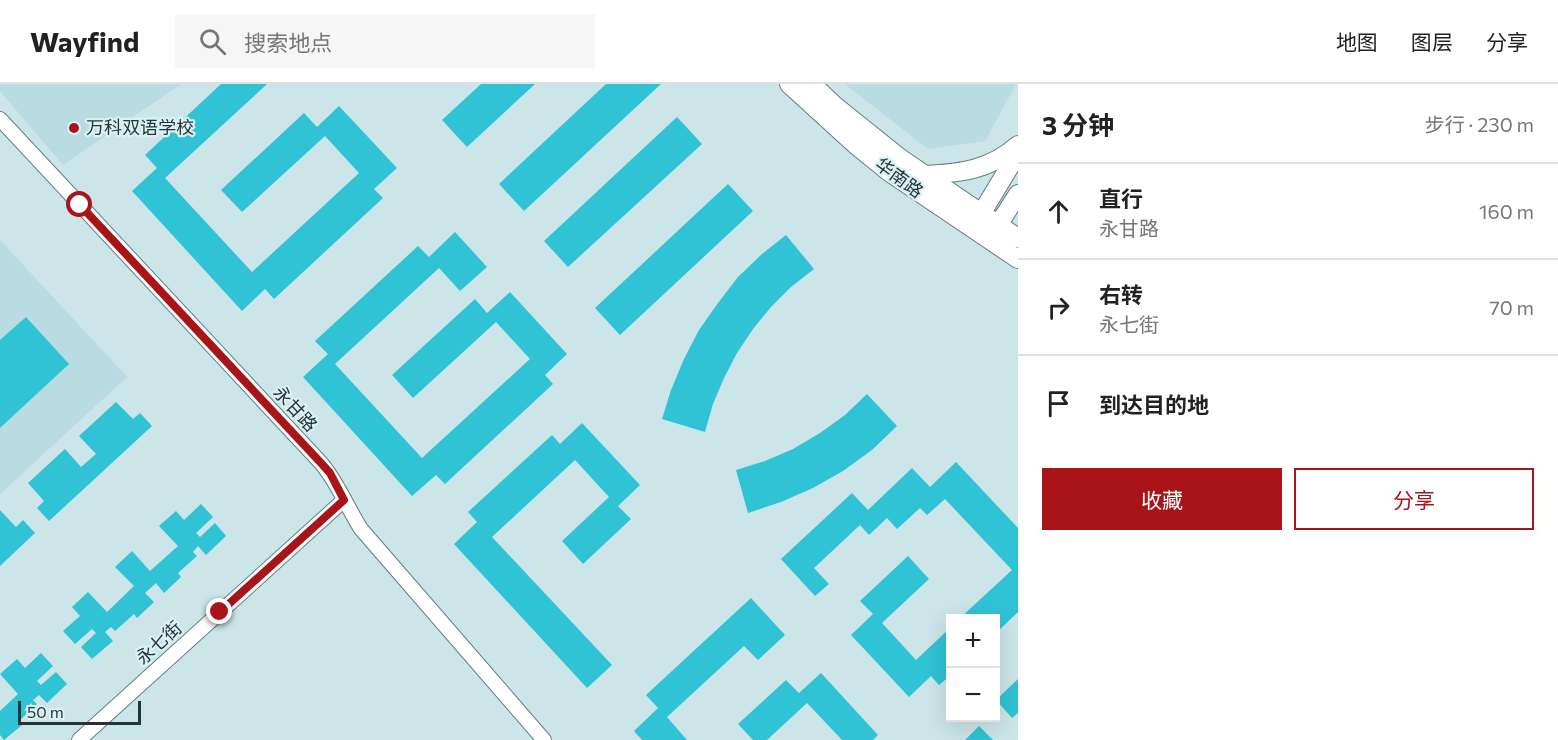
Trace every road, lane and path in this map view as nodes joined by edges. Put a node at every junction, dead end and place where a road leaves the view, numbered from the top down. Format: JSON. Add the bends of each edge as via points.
{"nodes":[{"id":1,"x":789,"y":84,"type":"edge"},
{"id":2,"x":812,"y":84,"type":"edge"},
{"id":3,"x":0,"y":119,"type":"edge"},
{"id":4,"x":1018,"y":145,"type":"edge"},
{"id":5,"x":1018,"y":153,"type":"edge"},
{"id":6,"x":925,"y":175,"type":"junction"},
{"id":7,"x":1018,"y":194,"type":"edge"},
{"id":8,"x":977,"y":221,"type":"junction"},
{"id":9,"x":994,"y":232,"type":"junction"},
{"id":10,"x":1018,"y":238,"type":"edge"},
{"id":11,"x":1018,"y":259,"type":"edge"},
{"id":12,"x":344,"y":500,"type":"junction"},
{"id":13,"x":79,"y":740,"type":"edge"},
{"id":14,"x":544,"y":740,"type":"edge"}],
"edges":[{"from":1,"to":8,"type":"main road","name":"华南路","via":[[823,117],[915,191]]},
{"from":2,"to":6,"type":"main road","name":"华南路"},
{"from":3,"to":12,"type":"street","name":"永甘路","via":[[321,463]]},
{"from":4,"to":6,"type":"main road","via":[[982,167]]},
{"from":5,"to":8,"type":"main road"},
{"from":6,"to":8,"type":"main road","name":"华南路"},
{"from":7,"to":9,"type":"main road"},
{"from":8,"to":9,"type":"main road","name":"华南路"},
{"from":9,"to":10,"type":"main road","name":"华南路"},
{"from":9,"to":11,"type":"main road","name":"华南路"},
{"from":12,"to":13,"type":"street","name":"永七街"},
{"from":12,"to":14,"type":"street","name":"永甘路","via":[[370,540]]}]}
